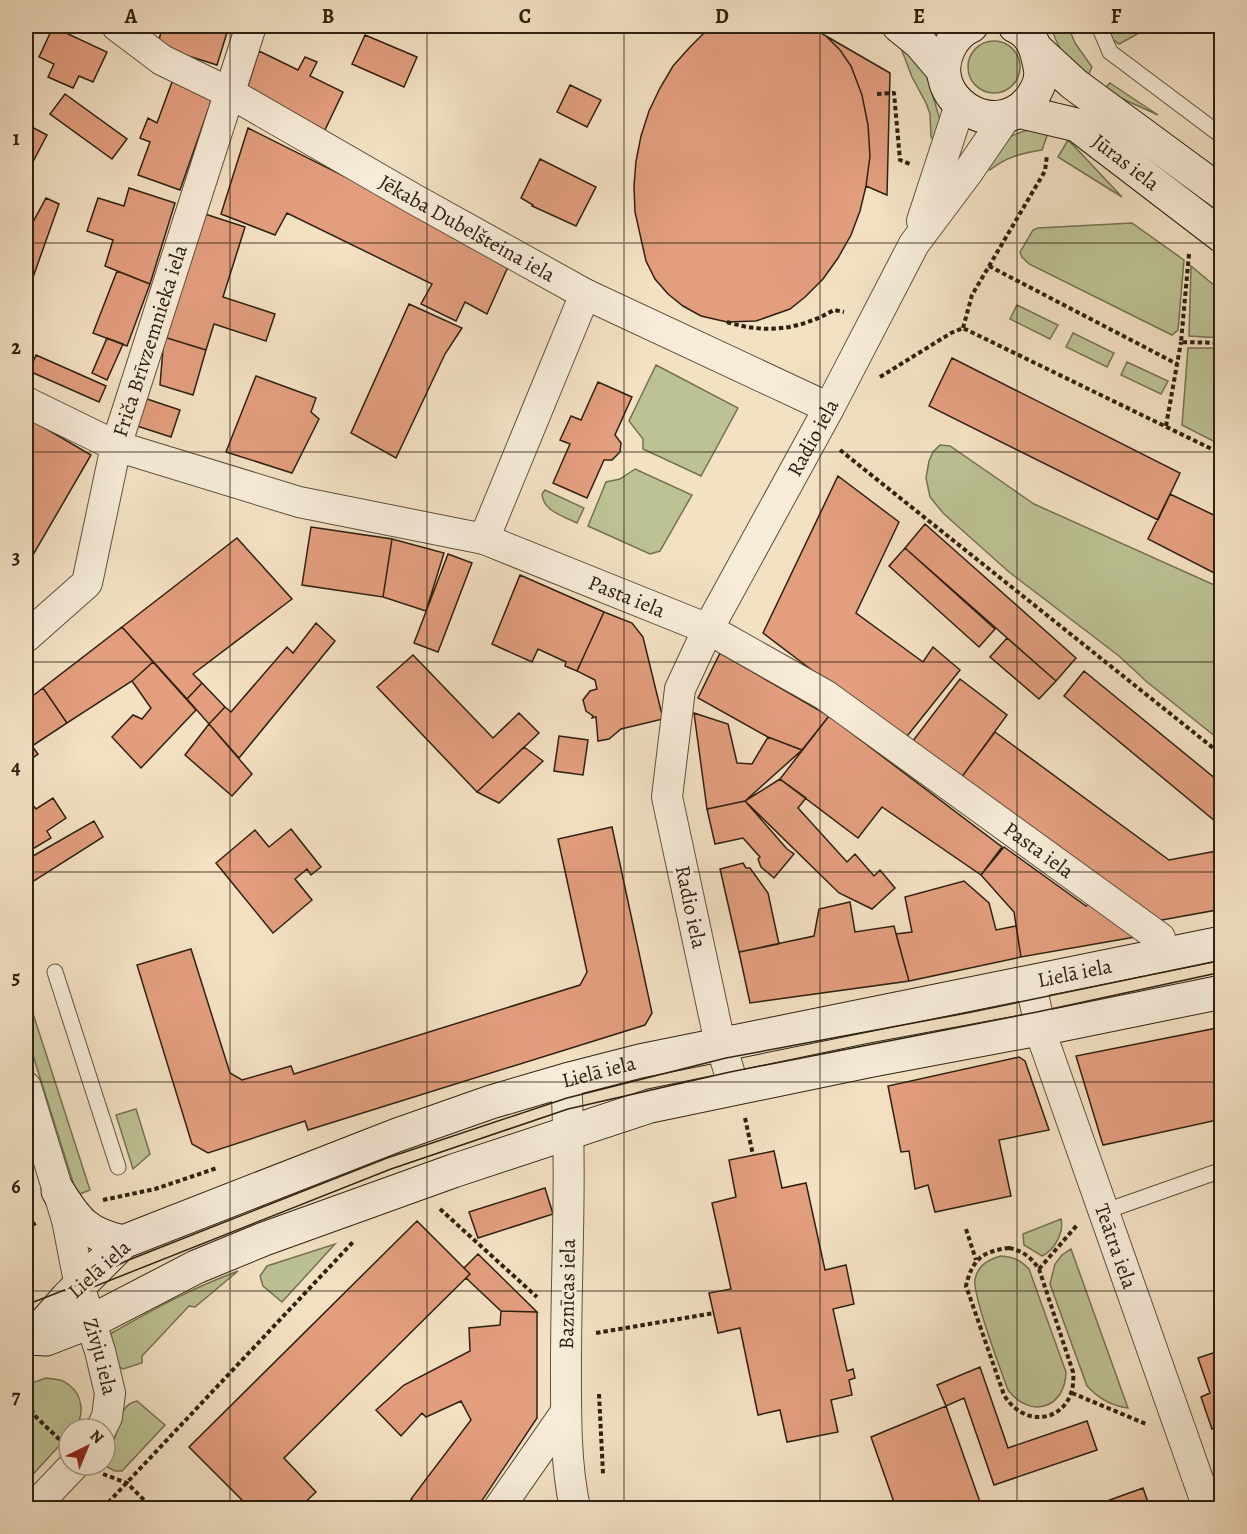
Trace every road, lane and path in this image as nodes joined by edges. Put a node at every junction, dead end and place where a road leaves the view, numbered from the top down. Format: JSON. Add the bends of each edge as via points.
{"nodes":[{"id":1,"x":117,"y":26,"type":"edge"},
{"id":2,"x":251,"y":26,"type":"edge"},
{"id":3,"x":899,"y":26,"type":"edge"},
{"id":4,"x":971,"y":26,"type":"edge"},
{"id":5,"x":1100,"y":26,"type":"edge"},
{"id":6,"x":1023,"y":32,"type":"edge"},
{"id":7,"x":943,"y":70,"type":"junction"},
{"id":8,"x":230,"y":93,"type":"junction"},
{"id":9,"x":877,"y":94,"type":"dead end"},
{"id":10,"x":960,"y":105,"type":"junction"},
{"id":11,"x":1013,"y":113,"type":"junction"},
{"id":12,"x":1221,"y":136,"type":"edge"},
{"id":13,"x":1047,"y":155,"type":"dead end"},
{"id":14,"x":900,"y":160,"type":"dead end"},
{"id":15,"x":1221,"y":194,"type":"edge"},
{"id":16,"x":1221,"y":236,"type":"edge"},
{"id":17,"x":915,"y":244,"type":"junction"},
{"id":18,"x":1189,"y":254,"type":"dead end"},
{"id":19,"x":989,"y":266,"type":"junction"},
{"id":20,"x":585,"y":294,"type":"junction"},
{"id":21,"x":848,"y":314,"type":"dead end"},
{"id":22,"x":727,"y":322,"type":"dead end"},
{"id":23,"x":963,"y":328,"type":"junction"},
{"id":24,"x":1180,"y":342,"type":"junction"},
{"id":25,"x":1221,"y":343,"type":"edge"},
{"id":26,"x":1177,"y":364,"type":"junction"},
{"id":27,"x":870,"y":383,"type":"dead end"},
{"id":28,"x":26,"y":402,"type":"edge"},
{"id":29,"x":823,"y":419,"type":"junction"},
{"id":30,"x":1166,"y":426,"type":"junction"},
{"id":31,"x":116,"y":446,"type":"junction"},
{"id":32,"x":1221,"y":454,"type":"edge"},
{"id":33,"x":484,"y":539,"type":"junction"},
{"id":34,"x":708,"y":629,"type":"junction"},
{"id":35,"x":26,"y":637,"type":"edge"},
{"id":36,"x":1221,"y":755,"type":"edge"},
{"id":37,"x":1160,"y":938,"type":"dead end"},
{"id":38,"x":1221,"y":943,"type":"edge"},
{"id":39,"x":55,"y":972,"type":"dead end"},
{"id":40,"x":1030,"y":981,"type":"junction"},
{"id":41,"x":1221,"y":992,"type":"edge"},
{"id":42,"x":1041,"y":1029,"type":"junction"},
{"id":43,"x":722,"y":1044,"type":"junction"},
{"id":44,"x":566,"y":1080,"type":"junction"},
{"id":45,"x":26,"y":1087,"type":"edge"},
{"id":46,"x":739,"y":1101,"type":"junction"},
{"id":47,"x":569,"y":1131,"type":"junction"},
{"id":48,"x":753,"y":1155,"type":"dead end"},
{"id":49,"x":118,"y":1167,"type":"dead end"},
{"id":50,"x":1221,"y":1170,"type":"edge"},
{"id":51,"x":58,"y":1191,"type":"junction"},
{"id":52,"x":438,"y":1207,"type":"dead end"},
{"id":53,"x":1093,"y":1215,"type":"junction"},
{"id":54,"x":38,"y":1221,"type":"dead end"},
{"id":55,"x":966,"y":1229,"type":"dead end"},
{"id":56,"x":26,"y":1230,"type":"edge"},
{"id":57,"x":359,"y":1236,"type":"dead end"},
{"id":58,"x":123,"y":1242,"type":"junction"},
{"id":59,"x":976,"y":1260,"type":"junction"},
{"id":60,"x":1039,"y":1269,"type":"junction"},
{"id":61,"x":80,"y":1284,"type":"junction"},
{"id":62,"x":544,"y":1304,"type":"dead end"},
{"id":63,"x":714,"y":1313,"type":"dead end"},
{"id":64,"x":596,"y":1321,"type":"dead end"},
{"id":65,"x":90,"y":1322,"type":"junction"},
{"id":66,"x":596,"y":1333,"type":"junction"},
{"id":67,"x":29,"y":1340,"type":"edge"},
{"id":68,"x":597,"y":1344,"type":"dead end"},
{"id":69,"x":599,"y":1391,"type":"dead end"},
{"id":70,"x":1072,"y":1393,"type":"junction"},
{"id":71,"x":26,"y":1395,"type":"edge"},
{"id":72,"x":566,"y":1412,"type":"junction"},
{"id":73,"x":107,"y":1417,"type":"edge"},
{"id":74,"x":1155,"y":1428,"type":"dead end"},
{"id":75,"x":57,"y":1439,"type":"edge"},
{"id":76,"x":63,"y":1477,"type":"edge"},
{"id":77,"x":114,"y":1477,"type":"edge"},
{"id":78,"x":127,"y":1483,"type":"junction"},
{"id":79,"x":603,"y":1485,"type":"dead end"},
{"id":80,"x":33,"y":1509,"type":"edge"},
{"id":81,"x":103,"y":1509,"type":"edge"},
{"id":82,"x":152,"y":1509,"type":"edge"},
{"id":83,"x":499,"y":1509,"type":"edge"},
{"id":84,"x":575,"y":1509,"type":"edge"},
{"id":85,"x":1208,"y":1509,"type":"edge"}],
"edges":[{"from":1,"to":8,"type":"street","name":"Jēkaba Dubelšteina iela","via":[[162,60]]},
{"from":2,"to":8,"type":"street","name":"Friča Brīvzemnieka iela"},
{"from":3,"to":7,"type":"street"},
{"from":4,"to":7,"type":"street","via":[[952,40]]},
{"from":5,"to":12,"type":"lane","via":[[1110,52]]},
{"from":6,"to":11,"type":"street","via":[[1041,72],[1029,101]]},
{"from":6,"to":15,"type":"street","name":"Jūras iela","via":[[1074,84]]},
{"from":7,"to":10,"type":"street","via":[[952,96]]},
{"from":8,"to":20,"type":"street","name":"Jēkaba Dubelšteina iela"},
{"from":8,"to":31,"type":"street","name":"Friča Brīvzemnieka iela"},
{"from":9,"to":14,"type":"path","via":[[894,93]]},
{"from":10,"to":11,"type":"street","name":"Jūras iela","via":[[983,117]]},
{"from":10,"to":17,"type":"street"},
{"from":11,"to":16,"type":"street","name":"Jūras iela","via":[[1077,125]]},
{"from":11,"to":17,"type":"street"},
{"from":13,"to":19,"type":"path","via":[[1045,171]]},
{"from":17,"to":29,"type":"street","name":"Radio iela"},
{"from":18,"to":24,"type":"path"},
{"from":19,"to":23,"type":"path","via":[[972,295]]},
{"from":19,"to":26,"type":"path"},
{"from":20,"to":29,"type":"street","name":"Jēkaba Dubelšteina iela"},
{"from":20,"to":33,"type":"street"},
{"from":21,"to":22,"type":"path","via":[[834,310],[808,323],[781,329]]},
{"from":23,"to":27,"type":"path"},
{"from":23,"to":30,"type":"path"},
{"from":24,"to":25,"type":"path"},
{"from":24,"to":26,"type":"path"},
{"from":26,"to":30,"type":"path"},
{"from":28,"to":31,"type":"street","name":"Pasta iela"},
{"from":29,"to":34,"type":"street","name":"Radio iela"},
{"from":29,"to":36,"type":"path"},
{"from":30,"to":32,"type":"path"},
{"from":31,"to":33,"type":"street","name":"Pasta iela","via":[[299,502]]},
{"from":31,"to":35,"type":"street","name":"Friča Brīvzemnieka iela","via":[[87,583]]},
{"from":33,"to":34,"type":"street","name":"Pasta iela"},
{"from":34,"to":37,"type":"street","name":"Pasta iela","via":[[825,695]]},
{"from":34,"to":43,"type":"street","name":"Radio iela","via":[[680,689],[667,797]]},
{"from":38,"to":40,"type":"street","name":"Lielā iela"},
{"from":39,"to":49,"type":"lane"},
{"from":40,"to":42,"type":"street","name":"Teātra iela"},
{"from":40,"to":43,"type":"street","name":"Lielā iela"},
{"from":41,"to":42,"type":"street","name":"Lielā iela"},
{"from":42,"to":46,"type":"street","name":"Lielā iela","via":[[872,1060]]},
{"from":42,"to":53,"type":"street","name":"Teātra iela"},
{"from":43,"to":44,"type":"street","name":"Lielā iela"},
{"from":43,"to":46,"type":"street","name":"Radio iela"},
{"from":44,"to":47,"type":"street","name":"Baznīcas iela"},
{"from":44,"to":58,"type":"street","name":"Lielā iela","via":[[397,1135]]},
{"from":45,"to":51,"type":"street","name":"Zivju iela"},
{"from":46,"to":47,"type":"street","name":"Lielā iela","via":[[650,1106]]},
{"from":46,"to":48,"type":"path"},
{"from":47,"to":65,"type":"street","name":"Lielā iela","via":[[264,1239],[196,1268]]},
{"from":47,"to":72,"type":"street","name":"Baznīcas iela"},
{"from":50,"to":53,"type":"lane"},
{"from":51,"to":58,"type":"street","via":[[87,1229],[103,1238]]},
{"from":51,"to":61,"type":"street","name":"Zivju iela"},
{"from":52,"to":62,"type":"path"},
{"from":53,"to":60,"type":"path"},
{"from":53,"to":85,"type":"street","name":"Teātra iela"},
{"from":54,"to":56,"type":"path"},
{"from":55,"to":59,"type":"path"},
{"from":57,"to":78,"type":"path"},
{"from":58,"to":61,"type":"street","name":"Lielā iela"},
{"from":59,"to":60,"type":"path","via":[[997,1249],[1009,1248],[1032,1258]]},
{"from":59,"to":70,"type":"path","via":[[966,1286],[1010,1405],[1029,1417],[1041,1418],[1061,1409]]},
{"from":60,"to":70,"type":"path","via":[[1073,1372]]},
{"from":61,"to":65,"type":"street","name":"Zivju iela"},
{"from":61,"to":67,"type":"street","name":"Lielā iela"},
{"from":63,"to":66,"type":"path"},
{"from":64,"to":66,"type":"path"},
{"from":65,"to":67,"type":"street","name":"Lielā iela","via":[[46,1339]]},
{"from":65,"to":73,"type":"street","name":"Zivju iela","via":[[110,1393]]},
{"from":66,"to":68,"type":"path"},
{"from":69,"to":79,"type":"path"},
{"from":70,"to":74,"type":"path"},
{"from":71,"to":75,"type":"path","via":[[34,1415]]},
{"from":72,"to":83,"type":"street"},
{"from":72,"to":84,"type":"street","name":"Baznīcas iela"},
{"from":76,"to":80,"type":"street"},
{"from":77,"to":78,"type":"path"},
{"from":78,"to":81,"type":"path"},
{"from":78,"to":82,"type":"path"}]}
